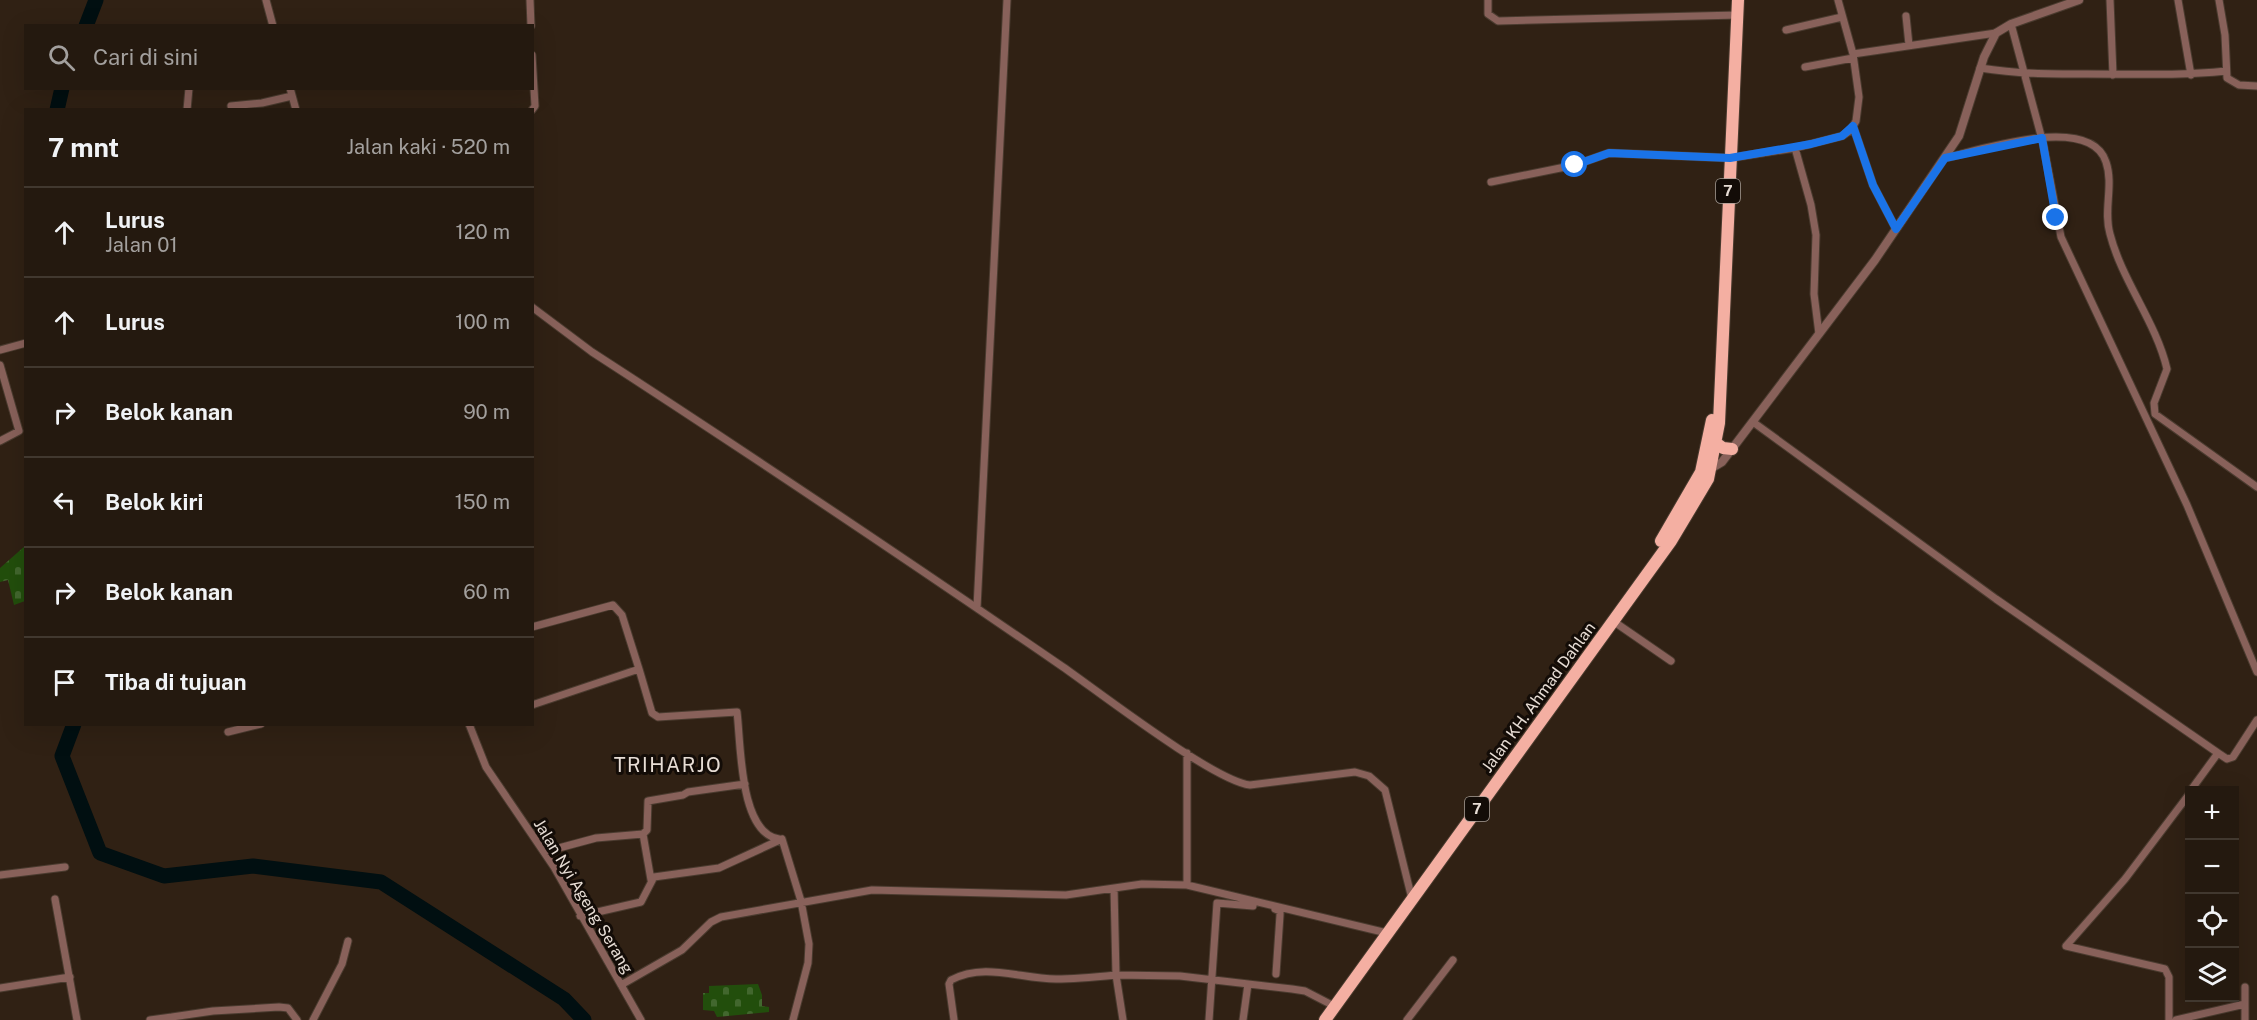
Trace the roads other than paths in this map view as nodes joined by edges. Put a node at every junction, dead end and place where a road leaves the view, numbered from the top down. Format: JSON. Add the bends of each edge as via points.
{"nodes":[{"id":1,"x":266,"y":0,"type":"edge"},
{"id":2,"x":530,"y":0,"type":"edge"},
{"id":3,"x":1007,"y":0,"type":"edge"},
{"id":4,"x":1488,"y":0,"type":"edge"},
{"id":5,"x":1738,"y":0,"type":"edge"},
{"id":6,"x":1838,"y":0,"type":"edge"},
{"id":7,"x":2079,"y":0,"type":"edge"},
{"id":8,"x":2109,"y":0,"type":"edge"},
{"id":9,"x":2178,"y":0,"type":"edge"},
{"id":10,"x":2219,"y":0,"type":"edge"},
{"id":11,"x":2069,"y":2,"type":"edge"},
{"id":12,"x":1738,"y":15,"type":"junction"},
{"id":13,"x":1906,"y":16,"type":"dead end"},
{"id":14,"x":1842,"y":17,"type":"junction"},
{"id":15,"x":272,"y":24,"type":"edge"},
{"id":16,"x":531,"y":24,"type":"edge"},
{"id":17,"x":2011,"y":24,"type":"junction"},
{"id":18,"x":1786,"y":30,"type":"dead end"},
{"id":19,"x":1996,"y":33,"type":"junction"},
{"id":20,"x":1909,"y":45,"type":"junction"},
{"id":21,"x":1853,"y":56,"type":"junction"},
{"id":22,"x":1805,"y":67,"type":"dead end"},
{"id":23,"x":1980,"y":68,"type":"junction"},
{"id":24,"x":2226,"y":71,"type":"junction"},
{"id":25,"x":2025,"y":75,"type":"junction"},
{"id":26,"x":2113,"y":75,"type":"junction"},
{"id":27,"x":2191,"y":75,"type":"junction"},
{"id":28,"x":2257,"y":86,"type":"edge"},
{"id":29,"x":534,"y":89,"type":"edge"},
{"id":30,"x":189,"y":90,"type":"edge"},
{"id":31,"x":291,"y":92,"type":"edge"},
{"id":32,"x":231,"y":106,"type":"dead end"},
{"id":33,"x":187,"y":108,"type":"edge"},
{"id":34,"x":295,"y":108,"type":"edge"},
{"id":35,"x":534,"y":108,"type":"edge"},
{"id":36,"x":1853,"y":126,"type":"junction"},
{"id":37,"x":2042,"y":138,"type":"junction"},
{"id":38,"x":1795,"y":148,"type":"junction"},
{"id":39,"x":1730,"y":158,"type":"junction"},
{"id":40,"x":1945,"y":158,"type":"junction"},
{"id":41,"x":1491,"y":182,"type":"dead end"},
{"id":42,"x":1896,"y":229,"type":"junction"},
{"id":43,"x":534,"y":308,"type":"edge"},
{"id":44,"x":1819,"y":334,"type":"junction"},
{"id":45,"x":24,"y":344,"type":"edge"},
{"id":46,"x":0,"y":350,"type":"edge"},
{"id":47,"x":0,"y":365,"type":"edge"},
{"id":48,"x":1753,"y":422,"type":"junction"},
{"id":49,"x":22,"y":430,"type":"edge"},
{"id":50,"x":1713,"y":440,"type":"junction"},
{"id":51,"x":0,"y":441,"type":"edge"},
{"id":52,"x":1732,"y":449,"type":"junction"},
{"id":53,"x":1706,"y":471,"type":"junction"},
{"id":54,"x":2257,"y":487,"type":"edge"},
{"id":55,"x":977,"y":608,"type":"junction"},
{"id":56,"x":1616,"y":622,"type":"junction"},
{"id":57,"x":534,"y":626,"type":"edge"},
{"id":58,"x":1671,"y":661,"type":"dead end"},
{"id":59,"x":639,"y":669,"type":"junction"},
{"id":60,"x":2257,"y":672,"type":"edge"},
{"id":61,"x":534,"y":704,"type":"edge"},
{"id":62,"x":2257,"y":720,"type":"edge"},
{"id":63,"x":253,"y":726,"type":"edge"},
{"id":64,"x":471,"y":726,"type":"edge"},
{"id":65,"x":228,"y":732,"type":"dead end"},
{"id":66,"x":1187,"y":753,"type":"junction"},
{"id":67,"x":2218,"y":753,"type":"junction"},
{"id":68,"x":745,"y":784,"type":"junction"},
{"id":69,"x":2194,"y":786,"type":"edge"},
{"id":70,"x":2185,"y":799,"type":"edge"},
{"id":71,"x":643,"y":834,"type":"junction"},
{"id":72,"x":778,"y":839,"type":"junction"},
{"id":73,"x":544,"y":852,"type":"junction"},
{"id":74,"x":65,"y":867,"type":"dead end"},
{"id":75,"x":0,"y":875,"type":"edge"},
{"id":76,"x":651,"y":880,"type":"junction"},
{"id":77,"x":1186,"y":885,"type":"junction"},
{"id":78,"x":1114,"y":888,"type":"junction"},
{"id":79,"x":55,"y":899,"type":"dead end"},
{"id":80,"x":1412,"y":899,"type":"junction"},
{"id":81,"x":801,"y":901,"type":"junction"},
{"id":82,"x":580,"y":916,"type":"junction"},
{"id":83,"x":1387,"y":933,"type":"junction"},
{"id":84,"x":348,"y":942,"type":"dead end"},
{"id":85,"x":1453,"y":960,"type":"dead end"},
{"id":86,"x":1276,"y":974,"type":"dead end"},
{"id":87,"x":1116,"y":975,"type":"junction"},
{"id":88,"x":70,"y":977,"type":"junction"},
{"id":89,"x":1212,"y":980,"type":"junction"},
{"id":90,"x":1248,"y":984,"type":"junction"},
{"id":91,"x":621,"y":985,"type":"junction"},
{"id":92,"x":2246,"y":987,"type":"dead end"},
{"id":93,"x":0,"y":988,"type":"edge"},
{"id":94,"x":2245,"y":1004,"type":"junction"},
{"id":95,"x":1334,"y":1006,"type":"junction"},
{"id":96,"x":2171,"y":1018,"type":"edge"},
{"id":97,"x":172,"y":1019,"type":"edge"},
{"id":98,"x":1326,"y":1019,"type":"edge"},
{"id":99,"x":77,"y":1020,"type":"edge"},
{"id":100,"x":150,"y":1020,"type":"edge"},
{"id":101,"x":297,"y":1020,"type":"edge"},
{"id":102,"x":313,"y":1020,"type":"edge"},
{"id":103,"x":641,"y":1020,"type":"edge"},
{"id":104,"x":793,"y":1020,"type":"edge"},
{"id":105,"x":954,"y":1020,"type":"edge"},
{"id":106,"x":1123,"y":1020,"type":"edge"},
{"id":107,"x":1209,"y":1020,"type":"edge"},
{"id":108,"x":1243,"y":1020,"type":"edge"},
{"id":109,"x":1407,"y":1020,"type":"edge"},
{"id":110,"x":2245,"y":1020,"type":"edge"}],
"edges":[{"from":1,"to":15,"type":"street"},
{"from":2,"to":16,"type":"street"},
{"from":3,"to":55,"type":"street"},
{"from":4,"to":12,"type":"street","via":[[1488,14],[1498,21]]},
{"from":5,"to":12,"type":"highway","name":"Jalan KH. Ahmad Dahlan","number":"7"},
{"from":6,"to":14,"type":"street"},
{"from":7,"to":11,"type":"street"},
{"from":8,"to":26,"type":"street"},
{"from":9,"to":27,"type":"street"},
{"from":10,"to":24,"type":"street"},
{"from":11,"to":17,"type":"street"},
{"from":12,"to":39,"type":"highway","name":"Jalan KH. Ahmad Dahlan","number":"7"},
{"from":13,"to":20,"type":"street"},
{"from":14,"to":18,"type":"street"},
{"from":14,"to":21,"type":"street"},
{"from":17,"to":19,"type":"street"},
{"from":17,"to":25,"type":"street"},
{"from":19,"to":20,"type":"street"},
{"from":19,"to":23,"type":"street"},
{"from":20,"to":21,"type":"street"},
{"from":21,"to":22,"type":"street"},
{"from":21,"to":36,"type":"street","via":[[1859,97]]},
{"from":23,"to":25,"type":"street"},
{"from":23,"to":40,"type":"street","via":[[1965,124]]},
{"from":24,"to":27,"type":"street"},
{"from":24,"to":28,"type":"street","via":[[2232,82]]},
{"from":25,"to":26,"type":"street"},
{"from":25,"to":37,"type":"street"},
{"from":26,"to":27,"type":"street"},
{"from":29,"to":35,"type":"street"},
{"from":30,"to":33,"type":"street"},
{"from":31,"to":32,"type":"street","via":[[262,103]]},
{"from":31,"to":34,"type":"street"},
{"from":36,"to":38,"type":"street","via":[[1842,136]]},
{"from":36,"to":42,"type":"street","via":[[1873,185]]},
{"from":37,"to":40,"type":"street"},
{"from":37,"to":54,"type":"street","via":[[2076,137],[2101,152],[2106,161],[2109,232],[2167,369],[2154,403],[2155,414]]},
{"from":37,"to":60,"type":"street","via":[[2061,237],[2187,505]]},
{"from":38,"to":39,"type":"street"},
{"from":38,"to":44,"type":"street","via":[[1816,235],[1814,274]]},
{"from":39,"to":41,"type":"street","via":[[1609,153],[1575,165]]},
{"from":39,"to":50,"type":"highway","name":"Jalan KH. Ahmad Dahlan","number":"7","via":[[1721,381]]},
{"from":40,"to":42,"type":"street"},
{"from":42,"to":44,"type":"street"},
{"from":43,"to":55,"type":"street","via":[[592,352]]},
{"from":44,"to":48,"type":"street"},
{"from":45,"to":46,"type":"street"},
{"from":47,"to":49,"type":"street"},
{"from":48,"to":52,"type":"street"},
{"from":48,"to":67,"type":"street","via":[[1996,599]]},
{"from":49,"to":51,"type":"street"},
{"from":50,"to":52,"type":"highway"},
{"from":50,"to":53,"type":"highway","name":"Jalan KH. Ahmad Dahlan","number":"7"},
{"from":52,"to":53,"type":"street"},
{"from":53,"to":56,"type":"highway","name":"Jalan KH. Ahmad Dahlan","number":"7","via":[[1642,572]]},
{"from":55,"to":66,"type":"street"},
{"from":56,"to":58,"type":"street"},
{"from":56,"to":80,"type":"highway","name":"Jalan KH. Ahmad Dahlan","number":"7"},
{"from":57,"to":59,"type":"street","via":[[613,605],[622,615]]},
{"from":59,"to":61,"type":"street"},
{"from":59,"to":68,"type":"street","via":[[652,713],[658,717],[737,712]]},
{"from":62,"to":67,"type":"street","via":[[2233,757],[2227,759]]},
{"from":63,"to":65,"type":"street"},
{"from":64,"to":73,"type":"street","name":"Jalan Nyi Ageng Serang","via":[[486,767]]},
{"from":66,"to":77,"type":"street"},
{"from":66,"to":80,"type":"street","via":[[1242,784],[1355,772],[1369,776],[1385,790]]},
{"from":67,"to":69,"type":"street"},
{"from":68,"to":71,"type":"street","via":[[648,801],[647,830]]},
{"from":68,"to":72,"type":"street","via":[[754,819],[767,835]]},
{"from":70,"to":96,"type":"street","via":[[2125,879],[2066,946],[2165,969]]},
{"from":71,"to":73,"type":"street","via":[[586,840]]},
{"from":71,"to":76,"type":"street"},
{"from":72,"to":76,"type":"street","via":[[719,868],[661,874]]},
{"from":72,"to":81,"type":"street","via":[[786,846]]},
{"from":73,"to":82,"type":"street","name":"Jalan Nyi Ageng Serang"},
{"from":74,"to":75,"type":"street"},
{"from":76,"to":82,"type":"street","via":[[642,902]]},
{"from":77,"to":78,"type":"street","via":[[1160,883]]},
{"from":77,"to":83,"type":"street"},
{"from":78,"to":81,"type":"street","via":[[1066,895],[872,890]]},
{"from":78,"to":87,"type":"street"},
{"from":79,"to":88,"type":"street"},
{"from":80,"to":83,"type":"highway","name":"Jalan KH. Ahmad Dahlan","number":"7"},
{"from":81,"to":91,"type":"street","via":[[721,917],[682,950]]},
{"from":81,"to":104,"type":"street","via":[[809,944],[808,963]]},
{"from":82,"to":91,"type":"street","name":"Jalan Nyi Ageng Serang"},
{"from":83,"to":95,"type":"highway","name":"Jalan KH. Ahmad Dahlan","number":"7"},
{"from":84,"to":102,"type":"street","via":[[342,964]]},
{"from":85,"to":109,"type":"street"},
{"from":86,"to":89,"type":"street","via":[[1280,911],[1218,902]]},
{"from":87,"to":89,"type":"street"},
{"from":87,"to":105,"type":"street","via":[[1054,979],[989,971],[964,974],[949,984]]},
{"from":87,"to":106,"type":"street"},
{"from":88,"to":93,"type":"street"},
{"from":88,"to":99,"type":"street"},
{"from":89,"to":90,"type":"street"},
{"from":89,"to":107,"type":"street"},
{"from":90,"to":95,"type":"street","via":[[1305,991]]},
{"from":90,"to":108,"type":"street"},
{"from":91,"to":103,"type":"street","name":"Jalan Nyi Ageng Serang"},
{"from":92,"to":94,"type":"street"},
{"from":94,"to":96,"type":"street"},
{"from":94,"to":110,"type":"street"},
{"from":95,"to":98,"type":"highway","name":"Jalan KH. Ahmad Dahlan","number":"7"},
{"from":97,"to":100,"type":"street"},
{"from":97,"to":101,"type":"street","via":[[213,1011],[279,1007],[288,1008]]}]}
